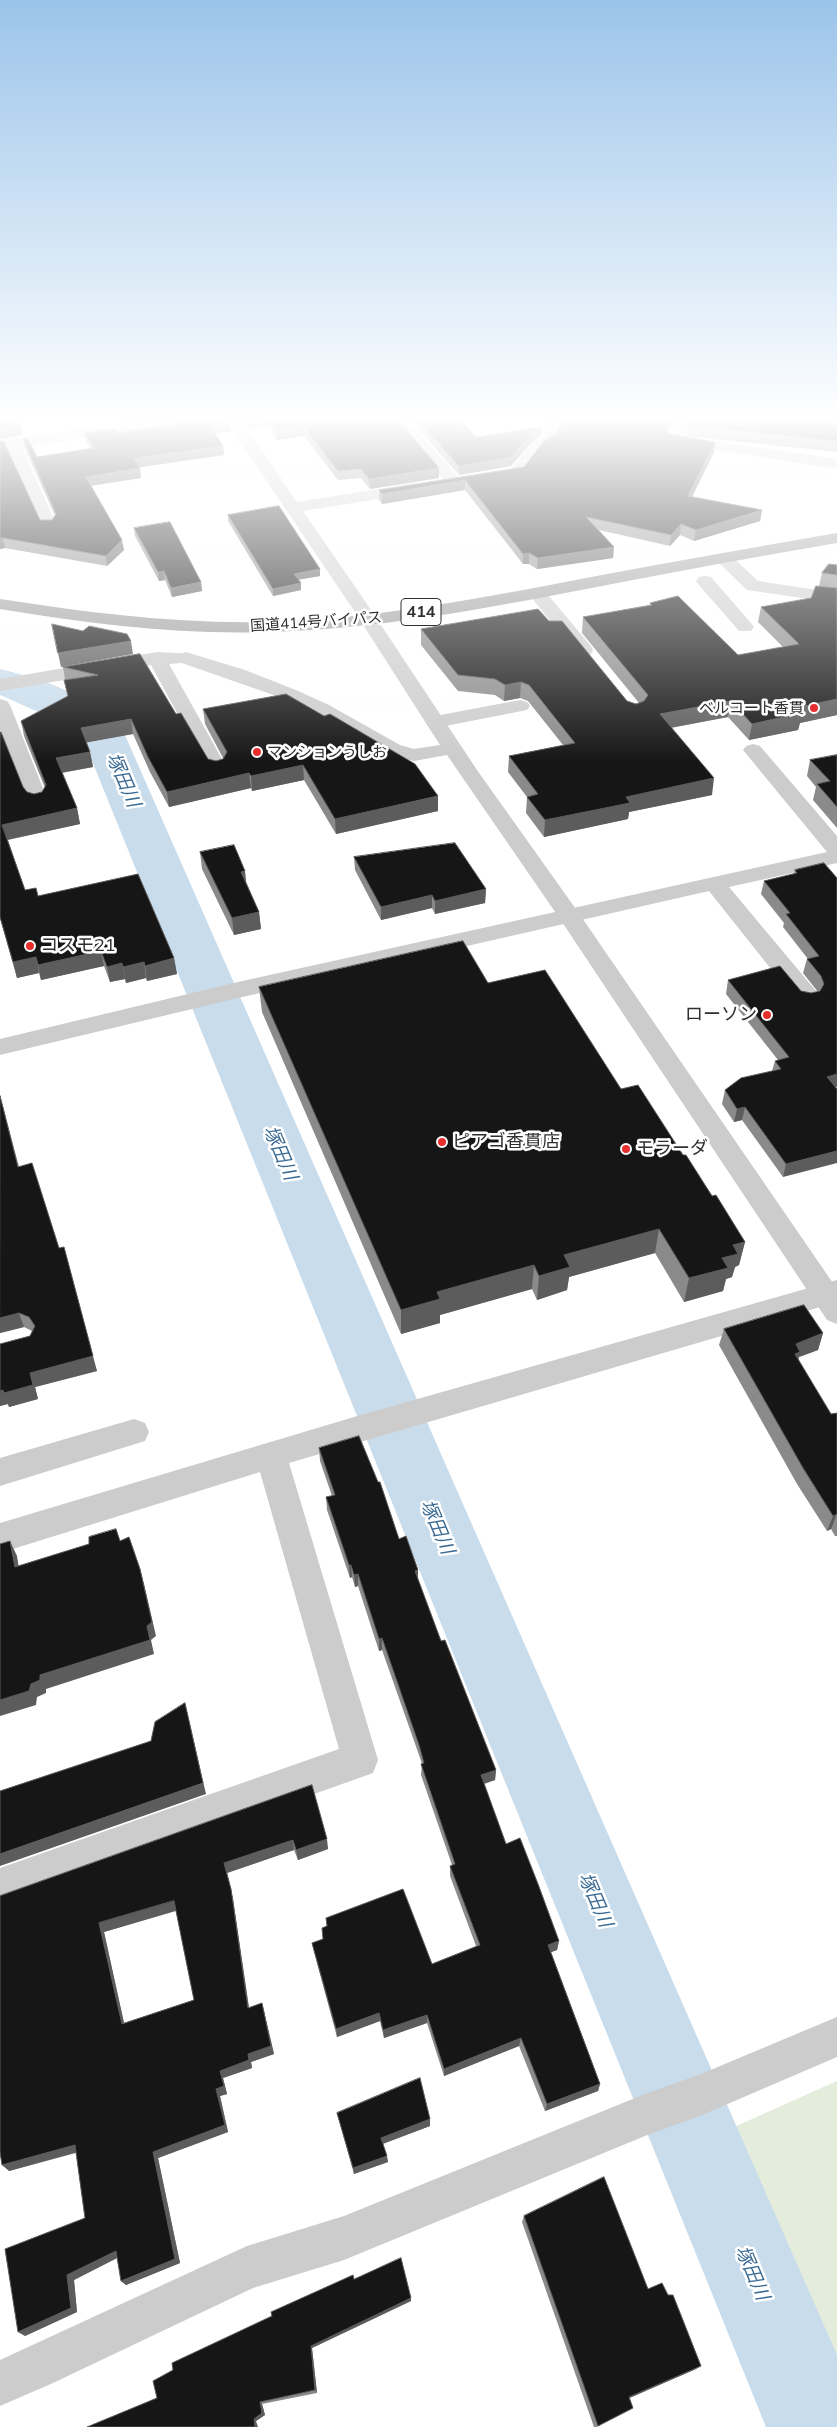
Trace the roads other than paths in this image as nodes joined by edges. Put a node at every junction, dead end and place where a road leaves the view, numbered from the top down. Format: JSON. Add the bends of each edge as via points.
{"nodes":[{"id":1,"x":311,"y":535,"type":"edge"},
{"id":2,"x":837,"y":538,"type":"edge"},
{"id":3,"x":723,"y":558,"type":"junction"},
{"id":4,"x":706,"y":581,"type":"dead end"},
{"id":5,"x":537,"y":593,"type":"junction"},
{"id":6,"x":837,"y":598,"type":"edge"},
{"id":7,"x":0,"y":604,"type":"edge"},
{"id":8,"x":369,"y":620,"type":"junction"},
{"id":9,"x":744,"y":627,"type":"dead end"},
{"id":10,"x":157,"y":658,"type":"junction"},
{"id":11,"x":598,"y":668,"type":"edge"},
{"id":12,"x":0,"y":685,"type":"edge"},
{"id":13,"x":0,"y":705,"type":"edge"},
{"id":14,"x":520,"y":706,"type":"dead end"},
{"id":15,"x":435,"y":722,"type":"junction"},
{"id":16,"x":451,"y":748,"type":"junction"},
{"id":17,"x":753,"y":750,"type":"dead end"},
{"id":18,"x":217,"y":768,"type":"edge"},
{"id":19,"x":38,"y":801,"type":"edge"},
{"id":20,"x":837,"y":850,"type":"edge"},
{"id":21,"x":837,"y":856,"type":"edge"},
{"id":22,"x":715,"y":884,"type":"junction"},
{"id":23,"x":570,"y":917,"type":"junction"},
{"id":24,"x":807,"y":997,"type":"edge"},
{"id":25,"x":0,"y":1047,"type":"edge"},
{"id":26,"x":833,"y":1299,"type":"edge"},
{"id":27,"x":134,"y":1432,"type":"dead end"},
{"id":28,"x":271,"y":1455,"type":"junction"},
{"id":29,"x":0,"y":1472,"type":"edge"},
{"id":30,"x":0,"y":1538,"type":"edge"},
{"id":31,"x":0,"y":1887,"type":"edge"},
{"id":32,"x":837,"y":2037,"type":"edge"},
{"id":33,"x":0,"y":2383,"type":"edge"}],
"edges":[{"from":1,"to":8,"type":"street"},
{"from":2,"to":3,"type":"highway","name":"国道414号バイパス","number":"414"},
{"from":3,"to":5,"type":"highway","name":"国道414号バイパス","number":"414"},
{"from":3,"to":6,"type":"street","via":[[754,586]]},
{"from":4,"to":9,"type":"street"},
{"from":5,"to":8,"type":"highway","name":"国道414号バイパス","number":"414"},
{"from":5,"to":11,"type":"street"},
{"from":7,"to":8,"type":"highway","name":"国道414号バイパス","number":"414","via":[[100,620],[186,626],[292,626]]},
{"from":8,"to":15,"type":"street"},
{"from":10,"to":12,"type":"street"},
{"from":10,"to":16,"type":"street","via":[[186,658],[255,679],[311,704],[404,754],[416,755]]},
{"from":10,"to":18,"type":"street"},
{"from":13,"to":19,"type":"street"},
{"from":14,"to":15,"type":"street"},
{"from":15,"to":16,"type":"street"},
{"from":16,"to":23,"type":"street"},
{"from":17,"to":20,"type":"street"},
{"from":21,"to":22,"type":"street"},
{"from":22,"to":23,"type":"street"},
{"from":22,"to":24,"type":"street"},
{"from":23,"to":25,"type":"street","via":[[238,990]]},
{"from":23,"to":26,"type":"street"},
{"from":26,"to":28,"type":"street","via":[[422,1410]]},
{"from":27,"to":29,"type":"street"},
{"from":28,"to":30,"type":"street"},
{"from":28,"to":31,"type":"street","via":[[360,1760]]},
{"from":32,"to":33,"type":"street","via":[[344,2238],[247,2268]]}]}
